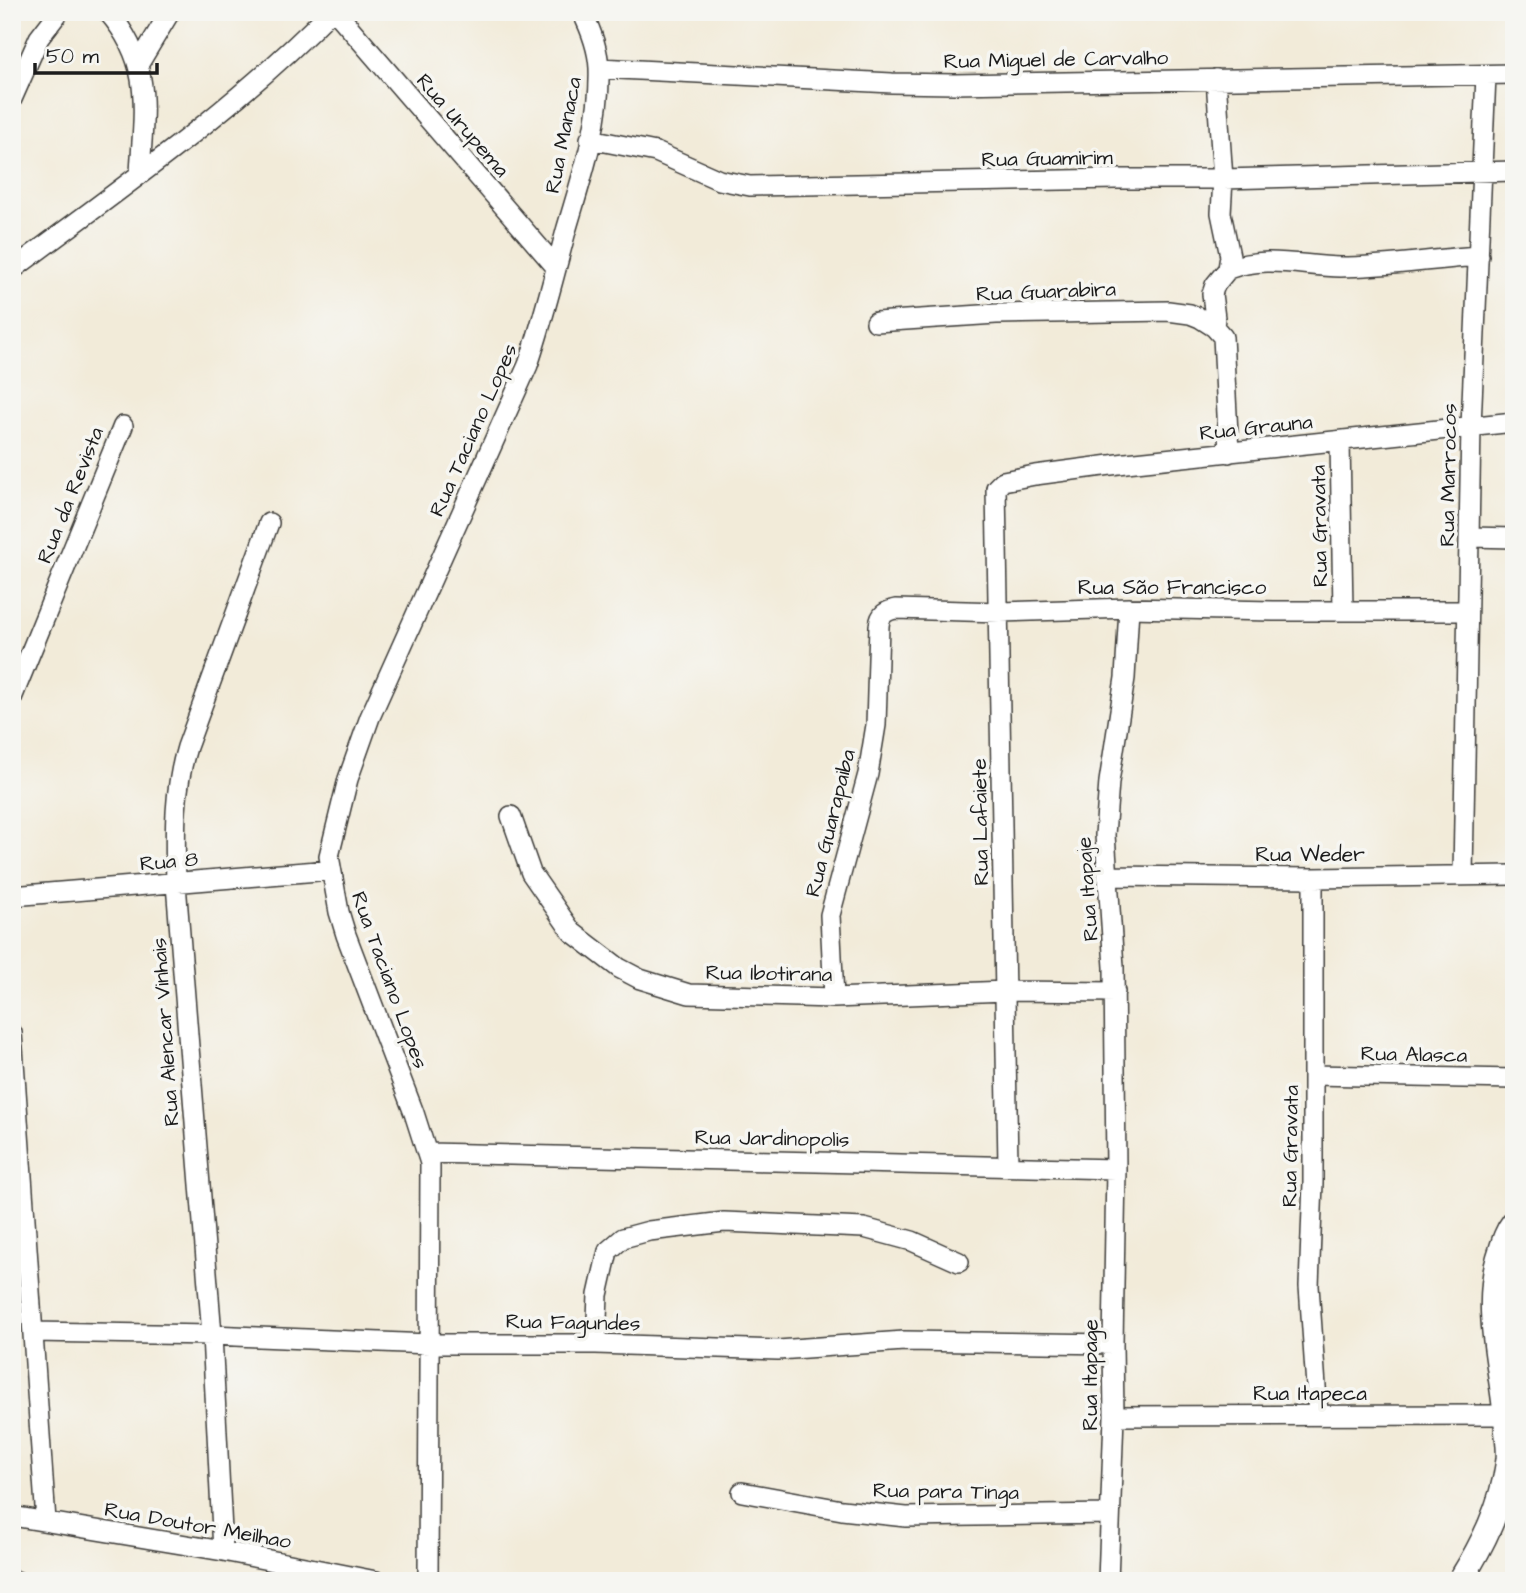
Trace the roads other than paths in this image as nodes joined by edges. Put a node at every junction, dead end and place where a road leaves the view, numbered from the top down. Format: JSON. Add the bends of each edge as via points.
{"nodes":[{"id":1,"x":59,"y":12,"type":"edge"},
{"id":2,"x":108,"y":12,"type":"edge"},
{"id":3,"x":170,"y":12,"type":"edge"},
{"id":4,"x":330,"y":12,"type":"edge"},
{"id":5,"x":336,"y":12,"type":"edge"},
{"id":6,"x":582,"y":12,"type":"edge"},
{"id":7,"x":138,"y":65,"type":"junction"},
{"id":8,"x":599,"y":68,"type":"junction"},
{"id":9,"x":1514,"y":74,"type":"edge"},
{"id":10,"x":1486,"y":75,"type":"junction"},
{"id":11,"x":1216,"y":79,"type":"junction"},
{"id":12,"x":12,"y":99,"type":"edge"},
{"id":13,"x":590,"y":139,"type":"junction"},
{"id":14,"x":1514,"y":171,"type":"edge"},
{"id":15,"x":1482,"y":172,"type":"junction"},
{"id":16,"x":140,"y":174,"type":"junction"},
{"id":17,"x":1223,"y":179,"type":"junction"},
{"id":18,"x":1479,"y":256,"type":"junction"},
{"id":19,"x":556,"y":267,"type":"junction"},
{"id":20,"x":1228,"y":269,"type":"junction"},
{"id":21,"x":12,"y":270,"type":"edge"},
{"id":22,"x":876,"y":322,"type":"dead end"},
{"id":23,"x":1214,"y":327,"type":"junction"},
{"id":24,"x":1514,"y":422,"type":"edge"},
{"id":25,"x":123,"y":426,"type":"dead end"},
{"id":26,"x":1471,"y":426,"type":"junction"},
{"id":27,"x":1340,"y":442,"type":"junction"},
{"id":28,"x":1229,"y":453,"type":"junction"},
{"id":29,"x":1003,"y":481,"type":"joint"},
{"id":30,"x":269,"y":523,"type":"dead end"},
{"id":31,"x":1470,"y":537,"type":"junction"},
{"id":32,"x":1514,"y":538,"type":"edge"},
{"id":33,"x":1129,"y":608,"type":"junction"},
{"id":34,"x":1343,"y":610,"type":"junction"},
{"id":35,"x":1467,"y":611,"type":"junction"},
{"id":36,"x":1000,"y":612,"type":"junction"},
{"id":37,"x":880,"y":618,"type":"joint"},
{"id":38,"x":12,"y":698,"type":"edge"},
{"id":39,"x":511,"y":816,"type":"dead end"},
{"id":40,"x":330,"y":870,"type":"junction"},
{"id":41,"x":1462,"y":875,"type":"junction"},
{"id":42,"x":1514,"y":875,"type":"edge"},
{"id":43,"x":1107,"y":876,"type":"junction"},
{"id":44,"x":1313,"y":878,"type":"junction"},
{"id":45,"x":176,"y":884,"type":"junction"},
{"id":46,"x":12,"y":896,"type":"edge"},
{"id":47,"x":1005,"y":990,"type":"junction"},
{"id":48,"x":1115,"y":992,"type":"junction"},
{"id":49,"x":834,"y":998,"type":"junction"},
{"id":50,"x":12,"y":1033,"type":"edge"},
{"id":51,"x":1313,"y":1075,"type":"junction"},
{"id":52,"x":1514,"y":1079,"type":"edge"},
{"id":53,"x":428,"y":1153,"type":"junction"},
{"id":54,"x":1009,"y":1166,"type":"junction"},
{"id":55,"x":1116,"y":1169,"type":"junction"},
{"id":56,"x":1514,"y":1222,"type":"edge"},
{"id":57,"x":958,"y":1262,"type":"dead end"},
{"id":58,"x":33,"y":1332,"type":"junction"},
{"id":59,"x":212,"y":1335,"type":"junction"},
{"id":60,"x":1504,"y":1337,"type":"edge"},
{"id":61,"x":429,"y":1344,"type":"junction"},
{"id":62,"x":1113,"y":1344,"type":"junction"},
{"id":63,"x":596,"y":1345,"type":"junction"},
{"id":64,"x":1318,"y":1415,"type":"junction"},
{"id":65,"x":1506,"y":1415,"type":"junction"},
{"id":66,"x":1114,"y":1416,"type":"junction"},
{"id":67,"x":742,"y":1492,"type":"dead end"},
{"id":68,"x":1110,"y":1514,"type":"junction"},
{"id":69,"x":12,"y":1516,"type":"edge"},
{"id":70,"x":46,"y":1521,"type":"junction"},
{"id":71,"x":223,"y":1551,"type":"junction"},
{"id":72,"x":376,"y":1581,"type":"edge"},
{"id":73,"x":428,"y":1581,"type":"edge"},
{"id":74,"x":1108,"y":1581,"type":"edge"},
{"id":75,"x":1460,"y":1581,"type":"edge"}],
"edges":[{"from":1,"to":12,"type":"street","via":[[39,37]]},
{"from":2,"to":7,"type":"street"},
{"from":3,"to":7,"type":"street"},
{"from":4,"to":16,"type":"street","via":[[286,57]]},
{"from":5,"to":19,"type":"street","name":"Rua Urupema"},
{"from":6,"to":8,"type":"street","name":"Rua Manaca"},
{"from":7,"to":16,"type":"street","via":[[145,105]]},
{"from":8,"to":11,"type":"street","name":"Rua Miguel de Carvalho","via":[[892,83]]},
{"from":8,"to":13,"type":"street","name":"Rua Manaca"},
{"from":9,"to":10,"type":"street","name":"Rua Miguel de Carvalho"},
{"from":10,"to":11,"type":"street","name":"Rua Miguel de Carvalho"},
{"from":10,"to":15,"type":"street","name":"Rua Marrocos"},
{"from":11,"to":17,"type":"street"},
{"from":13,"to":17,"type":"street","name":"Rua Guamirim","via":[[656,152],[719,180],[750,186]]},
{"from":13,"to":19,"type":"street","name":"Rua Manaca"},
{"from":14,"to":15,"type":"street","name":"Rua Guamirim"},
{"from":15,"to":17,"type":"street","name":"Rua Guamirim"},
{"from":15,"to":18,"type":"street","name":"Rua Marrocos"},
{"from":16,"to":21,"type":"street"},
{"from":17,"to":20,"type":"street","via":[[1221,213],[1230,256]]},
{"from":18,"to":20,"type":"street","via":[[1339,267],[1267,261]]},
{"from":18,"to":26,"type":"street","name":"Rua Marrocos"},
{"from":19,"to":40,"type":"street","name":"Rua Taciano Lopes","via":[[528,365],[370,717],[338,813]]},
{"from":20,"to":23,"type":"street","via":[[1212,294]]},
{"from":22,"to":23,"type":"street","name":"Rua Guarabira","via":[[1168,311],[1190,314]]},
{"from":23,"to":28,"type":"street","via":[[1223,337]]},
{"from":24,"to":26,"type":"street","name":"Rua Grauna"},
{"from":25,"to":38,"type":"street","name":"Rua da Revista"},
{"from":26,"to":27,"type":"street","name":"Rua Grauna"},
{"from":26,"to":31,"type":"street","name":"Rua Marrocos"},
{"from":27,"to":28,"type":"street","name":"Rua Grauna"},
{"from":27,"to":34,"type":"street","name":"Rua Gravata"},
{"from":28,"to":29,"type":"street","name":"Rua Grauna"},
{"from":29,"to":36,"type":"street","name":"Rua Lafaiete","via":[[996,488]]},
{"from":30,"to":45,"type":"street","name":"Rua Alencar Vinhais","via":[[183,762],[175,811]]},
{"from":31,"to":32,"type":"street"},
{"from":31,"to":35,"type":"street","name":"Rua Marrocos"},
{"from":33,"to":34,"type":"street","name":"Rua São Francisco"},
{"from":33,"to":36,"type":"street","name":"Rua São Francisco"},
{"from":33,"to":43,"type":"street","name":"Rua Itapaje","via":[[1125,678],[1106,810]]},
{"from":34,"to":35,"type":"street","name":"Rua São Francisco"},
{"from":35,"to":41,"type":"street","name":"Rua Marrocos"},
{"from":36,"to":37,"type":"street","name":"Rua São Francisco","via":[[897,609]]},
{"from":36,"to":47,"type":"street","name":"Rua Lafaiete"},
{"from":37,"to":49,"type":"street","name":"Rua Guarapaiba","via":[[876,725],[868,775],[830,915]]},
{"from":39,"to":49,"type":"street","name":"Rua Ibotirana","via":[[531,873],[552,906],[572,932],[619,968],[689,994]]},
{"from":40,"to":45,"type":"street","name":"Rua 8"},
{"from":40,"to":53,"type":"street","name":"Rua Taciano Lopes","via":[[346,935]]},
{"from":41,"to":42,"type":"street","name":"Rua Weder"},
{"from":41,"to":44,"type":"street","name":"Rua Weder"},
{"from":43,"to":44,"type":"street","name":"Rua Weder"},
{"from":43,"to":48,"type":"street","name":"Rua Itapaje"},
{"from":44,"to":51,"type":"street","name":"Rua Gravata"},
{"from":45,"to":46,"type":"street","name":"Rua 8"},
{"from":45,"to":59,"type":"street","name":"Rua Alencar Vinhais"},
{"from":47,"to":48,"type":"street","name":"Rua Ibotirana"},
{"from":47,"to":49,"type":"street","name":"Rua Ibotirana"},
{"from":47,"to":54,"type":"street","name":"Rua Lafaiete"},
{"from":48,"to":55,"type":"street","name":"Rua Itapaje"},
{"from":50,"to":58,"type":"street"},
{"from":51,"to":52,"type":"street","name":"Rua Alasca"},
{"from":51,"to":64,"type":"street","name":"Rua Gravata","via":[[1309,1286]]},
{"from":53,"to":54,"type":"street","name":"Rua Jardinopolis"},
{"from":53,"to":61,"type":"street","name":"Rua Taciano Lopes"},
{"from":54,"to":55,"type":"street","name":"Rua Jardinopolis"},
{"from":55,"to":62,"type":"street","name":"Rua Itapage"},
{"from":56,"to":60,"type":"street","via":[[1498,1261],[1493,1291]]},
{"from":57,"to":63,"type":"street","via":[[912,1241],[864,1228],[724,1222],[649,1231],[623,1238],[608,1251],[598,1295]]},
{"from":58,"to":59,"type":"street","name":"Rua Fagundes"},
{"from":58,"to":70,"type":"street"},
{"from":59,"to":61,"type":"street","name":"Rua Fagundes"},
{"from":59,"to":71,"type":"street","name":"Rua Alencar Vinhais"},
{"from":60,"to":65,"type":"street"},
{"from":61,"to":63,"type":"street","name":"Rua Fagundes"},
{"from":61,"to":73,"type":"street","name":"Rua Taciano Lopes"},
{"from":62,"to":63,"type":"street","name":"Rua Fagundes","via":[[904,1341],[778,1350]]},
{"from":62,"to":66,"type":"street","name":"Rua Itapage"},
{"from":64,"to":65,"type":"street","name":"Rua Itapeca"},
{"from":64,"to":66,"type":"street","name":"Rua Itapeca"},
{"from":65,"to":75,"type":"street","via":[[1509,1461],[1501,1494],[1491,1526]]},
{"from":66,"to":68,"type":"street","name":"Rua Itapage"},
{"from":67,"to":68,"type":"street","name":"Rua para Tinga","via":[[906,1517]]},
{"from":68,"to":74,"type":"street","name":"Rua Itapage"},
{"from":69,"to":70,"type":"street","name":"Rua Doutor Meilhao"},
{"from":70,"to":71,"type":"street","name":"Rua Doutor Meilhao"},
{"from":71,"to":72,"type":"street","name":"Rua Doutor Meilhao"}]}
